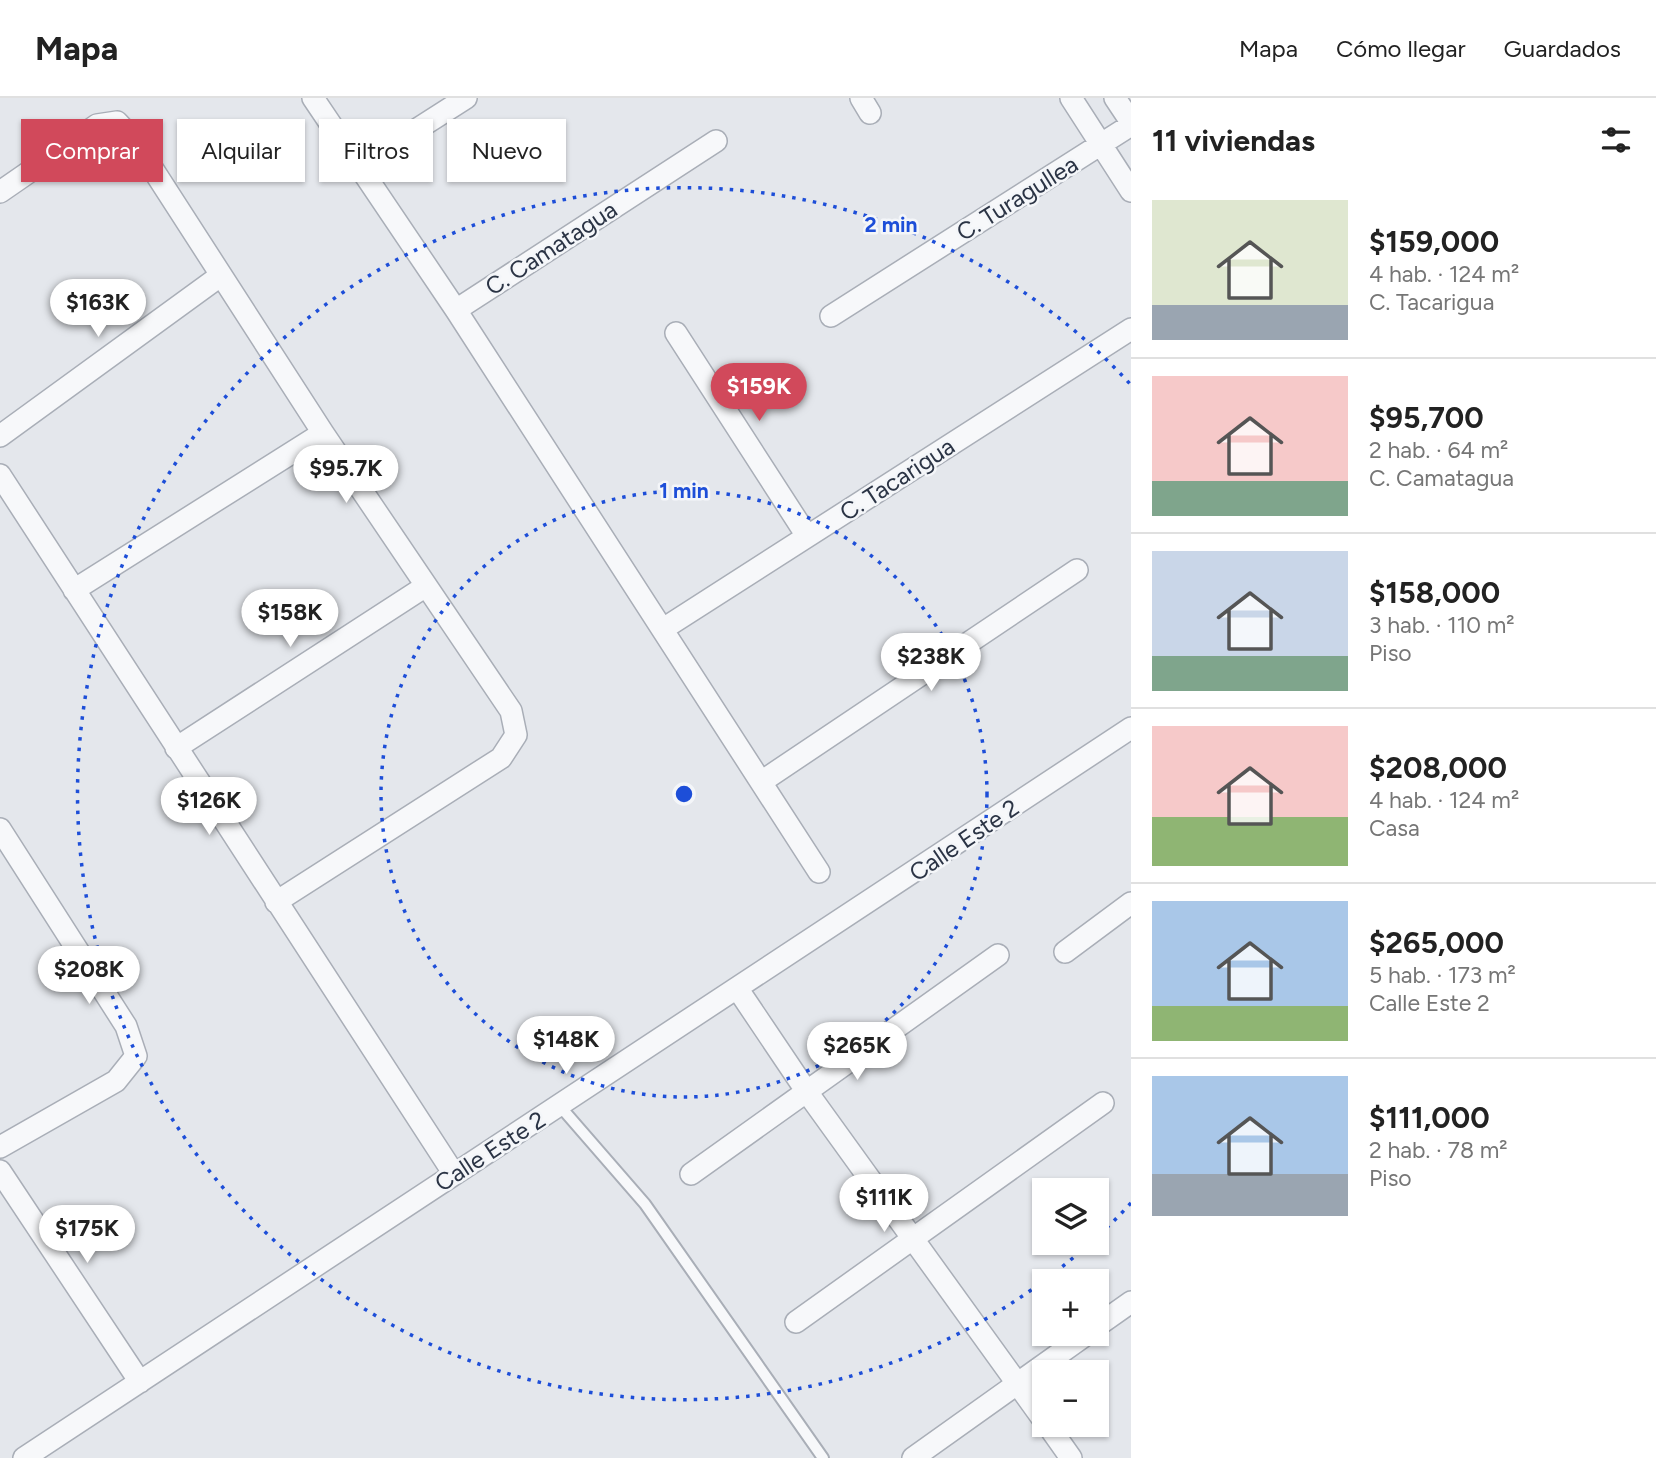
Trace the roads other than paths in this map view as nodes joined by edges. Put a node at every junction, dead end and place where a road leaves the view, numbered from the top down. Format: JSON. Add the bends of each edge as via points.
{"nodes":[{"id":1,"x":313,"y":98,"type":"edge"},
{"id":2,"x":466,"y":98,"type":"edge"},
{"id":3,"x":1072,"y":98,"type":"edge"},
{"id":4,"x":1115,"y":98,"type":"edge"},
{"id":5,"x":328,"y":119,"type":"edge"},
{"id":6,"x":433,"y":119,"type":"edge"},
{"id":7,"x":1131,"y":124,"type":"edge"},
{"id":8,"x":716,"y":141,"type":"dead end"},
{"id":9,"x":1101,"y":144,"type":"junction"},
{"id":10,"x":372,"y":182,"type":"edge"},
{"id":11,"x":1131,"y":191,"type":"edge"},
{"id":12,"x":0,"y":192,"type":"edge"},
{"id":13,"x":220,"y":276,"type":"junction"},
{"id":14,"x":456,"y":310,"type":"junction"},
{"id":15,"x":831,"y":316,"type":"dead end"},
{"id":16,"x":1131,"y":329,"type":"edge"},
{"id":17,"x":676,"y":333,"type":"dead end"},
{"id":18,"x":323,"y":433,"type":"junction"},
{"id":19,"x":0,"y":436,"type":"edge"},
{"id":20,"x":0,"y":475,"type":"edge"},
{"id":21,"x":807,"y":537,"type":"junction"},
{"id":22,"x":1077,"y":570,"type":"dead end"},
{"id":23,"x":426,"y":586,"type":"junction"},
{"id":24,"x":74,"y":590,"type":"junction"},
{"id":25,"x":663,"y":629,"type":"junction"},
{"id":26,"x":1131,"y":729,"type":"edge"},
{"id":27,"x":176,"y":748,"type":"junction"},
{"id":28,"x":761,"y":782,"type":"junction"},
{"id":29,"x":0,"y":828,"type":"edge"},
{"id":30,"x":819,"y":872,"type":"dead end"},
{"id":31,"x":276,"y":902,"type":"junction"},
{"id":32,"x":1131,"y":903,"type":"edge"},
{"id":33,"x":1065,"y":952,"type":"dead end"},
{"id":34,"x":998,"y":955,"type":"dead end"},
{"id":35,"x":737,"y":988,"type":"junction"},
{"id":36,"x":807,"y":1092,"type":"junction"},
{"id":37,"x":1103,"y":1103,"type":"dead end"},
{"id":38,"x":559,"y":1105,"type":"junction"},
{"id":39,"x":0,"y":1147,"type":"edge"},
{"id":40,"x":0,"y":1171,"type":"edge"},
{"id":41,"x":454,"y":1174,"type":"junction"},
{"id":42,"x":691,"y":1174,"type":"dead end"},
{"id":43,"x":913,"y":1239,"type":"junction"},
{"id":44,"x":1131,"y":1302,"type":"edge"},
{"id":45,"x":1109,"y":1318,"type":"edge"},
{"id":46,"x":796,"y":1322,"type":"dead end"},
{"id":47,"x":1070,"y":1346,"type":"edge"},
{"id":48,"x":140,"y":1382,"type":"junction"},
{"id":49,"x":1017,"y":1383,"type":"junction"},
{"id":50,"x":1032,"y":1404,"type":"edge"},
{"id":51,"x":1056,"y":1437,"type":"edge"},
{"id":52,"x":24,"y":1458,"type":"edge"},
{"id":53,"x":823,"y":1458,"type":"edge"},
{"id":54,"x":913,"y":1458,"type":"edge"},
{"id":55,"x":1071,"y":1458,"type":"edge"}],
"edges":[{"from":1,"to":5,"type":"street"},
{"from":2,"to":6,"type":"street"},
{"from":3,"to":9,"type":"street"},
{"from":4,"to":7,"type":"street"},
{"from":7,"to":9,"type":"street","name":"C. Turagullea"},
{"from":8,"to":14,"type":"street","name":"C. Camatagua"},
{"from":9,"to":11,"type":"street"},
{"from":9,"to":15,"type":"street","name":"C. Turagullea"},
{"from":10,"to":14,"type":"street"},
{"from":12,"to":13,"type":"street","via":[[97,125],[117,122],[134,140]]},
{"from":13,"to":18,"type":"street"},
{"from":13,"to":19,"type":"street"},
{"from":14,"to":25,"type":"street"},
{"from":16,"to":21,"type":"street","name":"C. Tacarigua"},
{"from":17,"to":21,"type":"street"},
{"from":18,"to":23,"type":"street"},
{"from":18,"to":24,"type":"street"},
{"from":20,"to":24,"type":"street"},
{"from":21,"to":25,"type":"street","name":"C. Tacarigua"},
{"from":22,"to":28,"type":"street"},
{"from":23,"to":27,"type":"street"},
{"from":23,"to":31,"type":"street","via":[[512,711],[516,735],[501,758]]},
{"from":24,"to":27,"type":"street"},
{"from":25,"to":28,"type":"street"},
{"from":26,"to":35,"type":"street","name":"Calle Este 2"},
{"from":27,"to":31,"type":"street"},
{"from":28,"to":30,"type":"street"},
{"from":29,"to":39,"type":"street","via":[[127,1026],[136,1056],[117,1081]]},
{"from":31,"to":41,"type":"street"},
{"from":32,"to":33,"type":"street"},
{"from":34,"to":36,"type":"street"},
{"from":35,"to":36,"type":"street"},
{"from":35,"to":38,"type":"street","name":"Calle Este 2"},
{"from":36,"to":42,"type":"street"},
{"from":36,"to":43,"type":"street"},
{"from":37,"to":43,"type":"street"},
{"from":38,"to":41,"type":"street","name":"Calle Este 2"},
{"from":38,"to":53,"type":"lane","via":[[645,1204]]},
{"from":40,"to":48,"type":"street"},
{"from":41,"to":48,"type":"street","name":"Calle Este 2"},
{"from":43,"to":46,"type":"street"},
{"from":43,"to":49,"type":"street"},
{"from":44,"to":45,"type":"street"},
{"from":47,"to":49,"type":"street"},
{"from":48,"to":52,"type":"street","name":"Calle Este 2"},
{"from":49,"to":50,"type":"street"},
{"from":49,"to":54,"type":"street"},
{"from":51,"to":55,"type":"street"}]}
